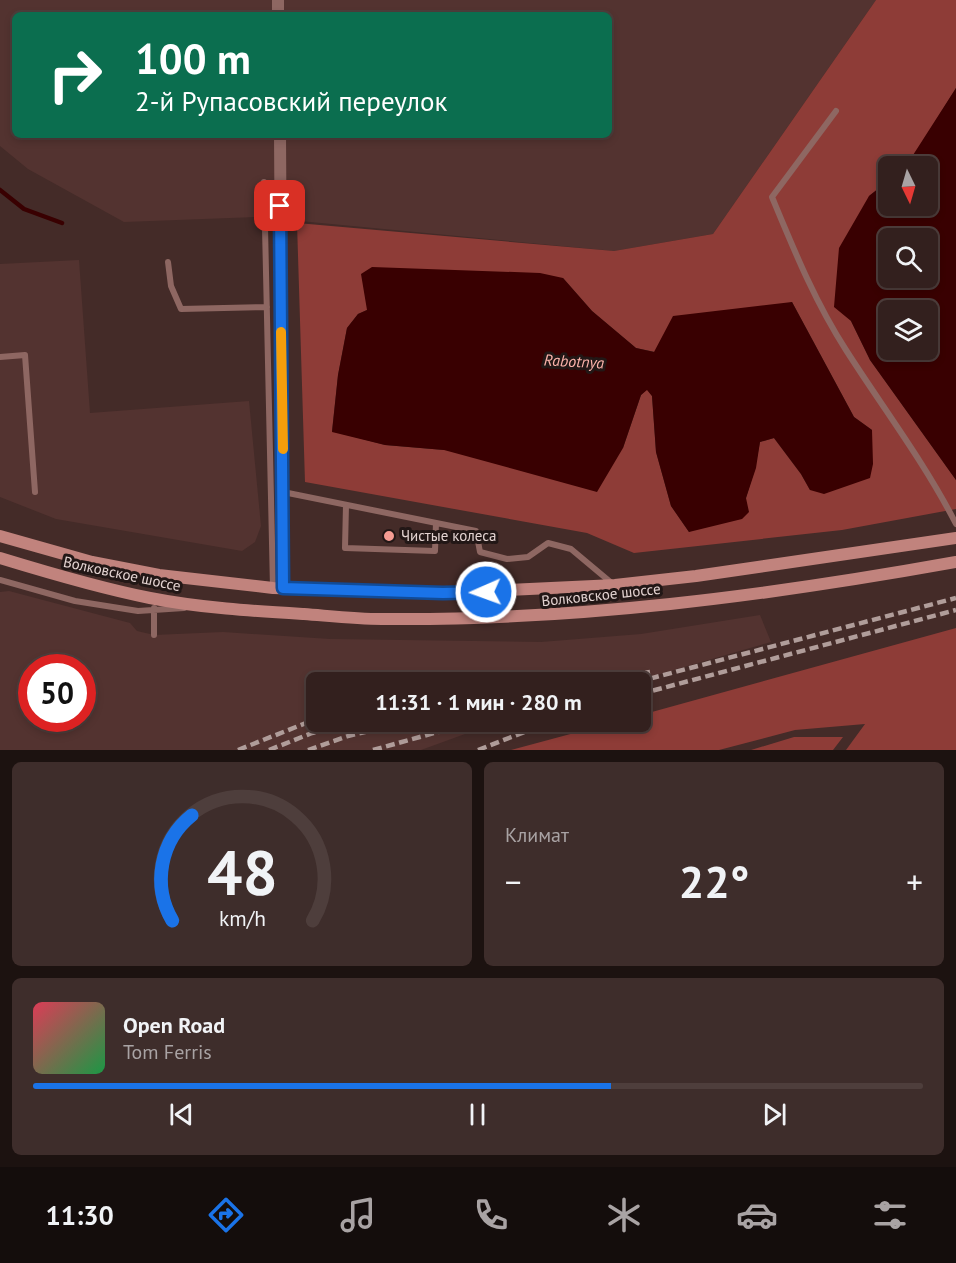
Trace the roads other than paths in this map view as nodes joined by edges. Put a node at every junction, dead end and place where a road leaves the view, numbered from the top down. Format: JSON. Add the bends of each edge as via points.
{"nodes":[{"id":1,"x":836,"y":111,"type":"dead end"},
{"id":2,"x":280,"y":138,"type":"edge"},
{"id":3,"x":264,"y":182,"type":"dead end"},
{"id":4,"x":168,"y":262,"type":"dead end"},
{"id":5,"x":267,"y":307,"type":"junction"},
{"id":6,"x":0,"y":357,"type":"edge"},
{"id":7,"x":35,"y":492,"type":"dead end"},
{"id":8,"x":284,"y":492,"type":"junction"},
{"id":9,"x":346,"y":505,"type":"junction"},
{"id":10,"x":436,"y":523,"type":"junction"},
{"id":11,"x":956,"y":524,"type":"edge"},
{"id":12,"x":0,"y":536,"type":"edge"},
{"id":13,"x":956,"y":538,"type":"edge"},
{"id":14,"x":0,"y":558,"type":"edge"},
{"id":15,"x":956,"y":562,"type":"edge"},
{"id":16,"x":0,"y":580,"type":"edge"},
{"id":17,"x":615,"y":585,"type":"junction"},
{"id":18,"x":278,"y":588,"type":"junction"},
{"id":19,"x":154,"y":605,"type":"junction"},
{"id":20,"x":154,"y":635,"type":"dead end"}],
"edges":[{"from":1,"to":11,"type":"lane","via":[[772,197],[805,278],[845,349],[935,485]]},
{"from":2,"to":8,"type":"street"},
{"from":3,"to":5,"type":"lane"},
{"from":4,"to":5,"type":"lane","via":[[171,286],[181,309]]},
{"from":5,"to":18,"type":"lane"},
{"from":6,"to":7,"type":"lane","via":[[25,355]]},
{"from":8,"to":9,"type":"lane"},
{"from":8,"to":18,"type":"street"},
{"from":9,"to":10,"type":"lane"},
{"from":9,"to":10,"type":"lane","via":[[345,548],[435,551]]},
{"from":10,"to":17,"type":"lane","via":[[476,531],[480,552],[507,559],[528,557],[548,543],[571,549]]},
{"from":12,"to":18,"type":"main road","name":"Волковское шоссе","via":[[92,562],[159,575]]},
{"from":13,"to":17,"type":"main road","name":"Волковское шоссе"},
{"from":14,"to":19,"type":"main road","name":"Волковское шоссе"},
{"from":15,"to":19,"type":"main road","name":"Волковское шоссе","via":[[729,596],[592,613],[511,618],[380,619]]},
{"from":16,"to":19,"type":"lane","via":[[75,601],[138,611]]},
{"from":17,"to":18,"type":"main road","name":"Волковское шоссе","via":[[443,593]]},
{"from":19,"to":20,"type":"lane"}]}
